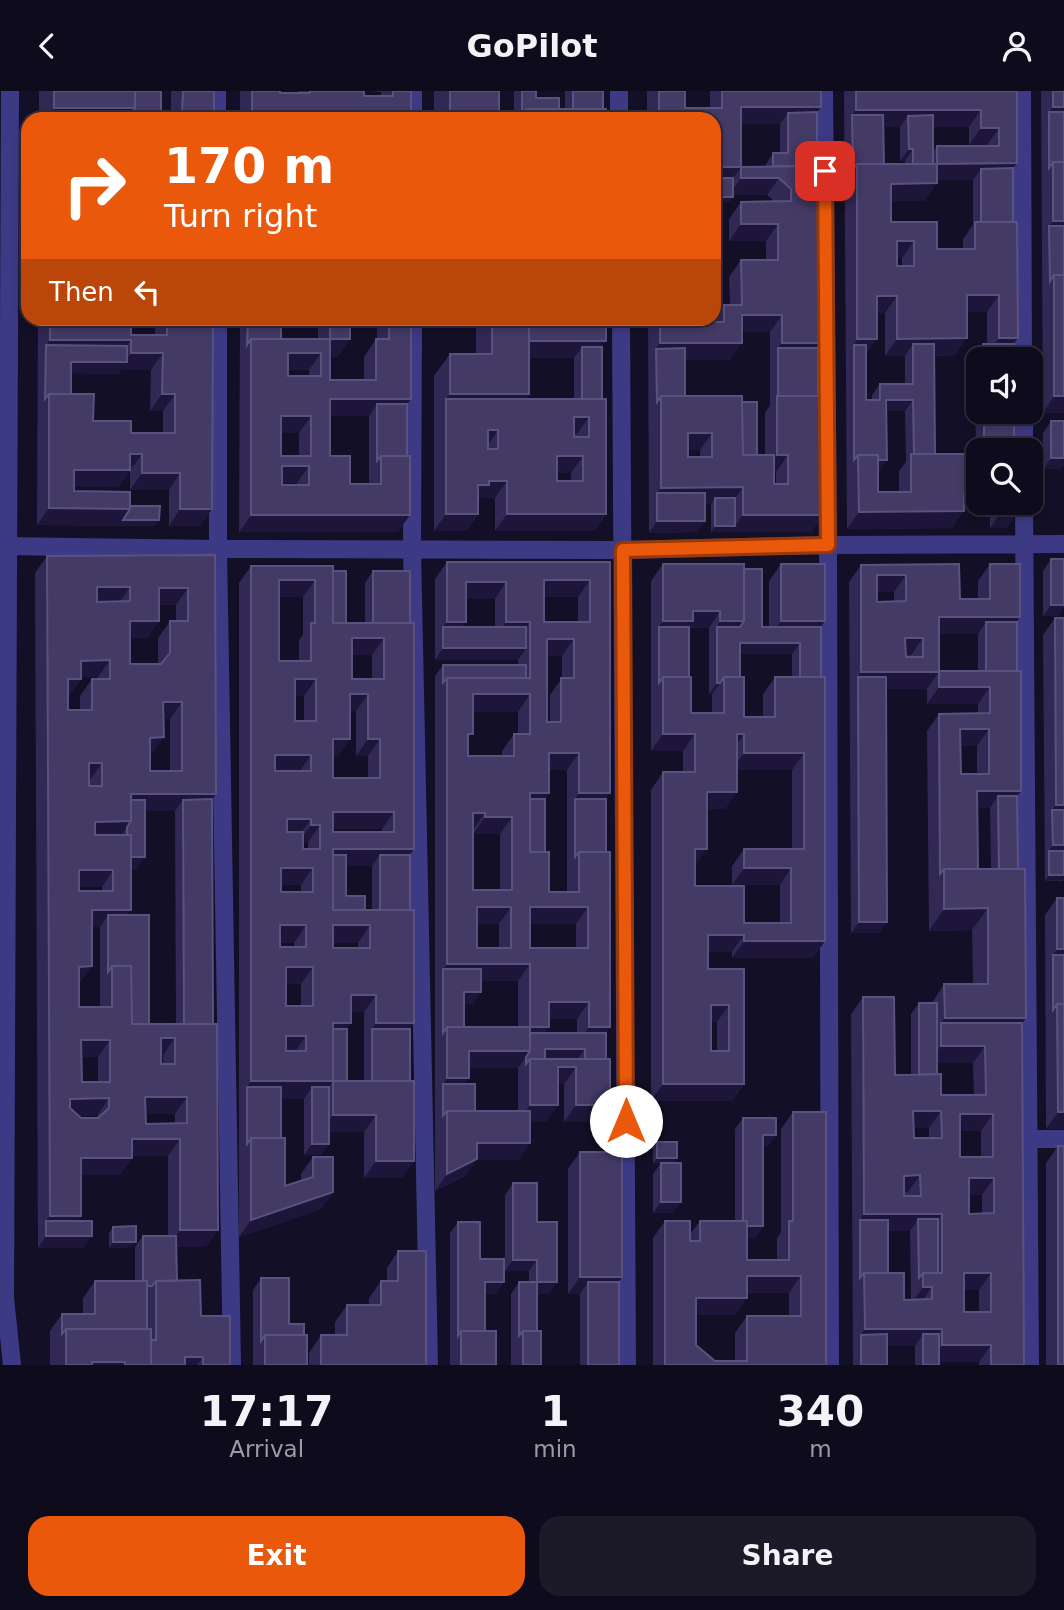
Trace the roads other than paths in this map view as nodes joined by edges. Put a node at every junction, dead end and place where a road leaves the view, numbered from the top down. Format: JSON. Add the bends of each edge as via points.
{"nodes":[{"id":1,"x":10,"y":91,"type":"edge"},
{"id":2,"x":217,"y":91,"type":"edge"},
{"id":3,"x":413,"y":91,"type":"edge"},
{"id":4,"x":619,"y":91,"type":"edge"},
{"id":5,"x":824,"y":91,"type":"edge"},
{"id":6,"x":1022,"y":91,"type":"edge"},
{"id":7,"x":217,"y":112,"type":"edge"},
{"id":8,"x":413,"y":112,"type":"edge"},
{"id":9,"x":619,"y":112,"type":"edge"},
{"id":10,"x":218,"y":326,"type":"edge"},
{"id":11,"x":412,"y":326,"type":"edge"},
{"id":12,"x":621,"y":326,"type":"edge"},
{"id":13,"x":1023,"y":347,"type":"edge"},
{"id":14,"x":1024,"y":515,"type":"edge"},
{"id":15,"x":1024,"y":544,"type":"junction"},
{"id":16,"x":1064,"y":544,"type":"edge"},
{"id":17,"x":5,"y":545,"type":"edge"},
{"id":18,"x":828,"y":545,"type":"junction"},
{"id":19,"x":218,"y":549,"type":"junction"},
{"id":20,"x":412,"y":549,"type":"junction"},
{"id":21,"x":623,"y":550,"type":"junction"},
{"id":22,"x":1028,"y":1139,"type":"junction"},
{"id":23,"x":1064,"y":1139,"type":"edge"},
{"id":24,"x":12,"y":1365,"type":"edge"},
{"id":25,"x":232,"y":1365,"type":"edge"},
{"id":26,"x":429,"y":1365,"type":"edge"},
{"id":27,"x":627,"y":1365,"type":"edge"},
{"id":28,"x":830,"y":1365,"type":"edge"},
{"id":29,"x":1030,"y":1365,"type":"edge"}],
"edges":[{"from":1,"to":17,"type":"street"},
{"from":2,"to":7,"type":"street"},
{"from":3,"to":8,"type":"street"},
{"from":4,"to":9,"type":"street"},
{"from":5,"to":18,"type":"street"},
{"from":6,"to":13,"type":"street"},
{"from":10,"to":19,"type":"street"},
{"from":11,"to":20,"type":"street"},
{"from":12,"to":21,"type":"street"},
{"from":14,"to":15,"type":"street"},
{"from":15,"to":16,"type":"street"},
{"from":15,"to":18,"type":"street"},
{"from":15,"to":22,"type":"street"},
{"from":17,"to":19,"type":"street"},
{"from":17,"to":24,"type":"street","via":[[5,1297]]},
{"from":18,"to":21,"type":"street"},
{"from":18,"to":28,"type":"street"},
{"from":19,"to":20,"type":"street"},
{"from":19,"to":25,"type":"street"},
{"from":20,"to":21,"type":"street"},
{"from":20,"to":26,"type":"street"},
{"from":21,"to":27,"type":"street"},
{"from":22,"to":23,"type":"street"},
{"from":22,"to":29,"type":"street"}]}
